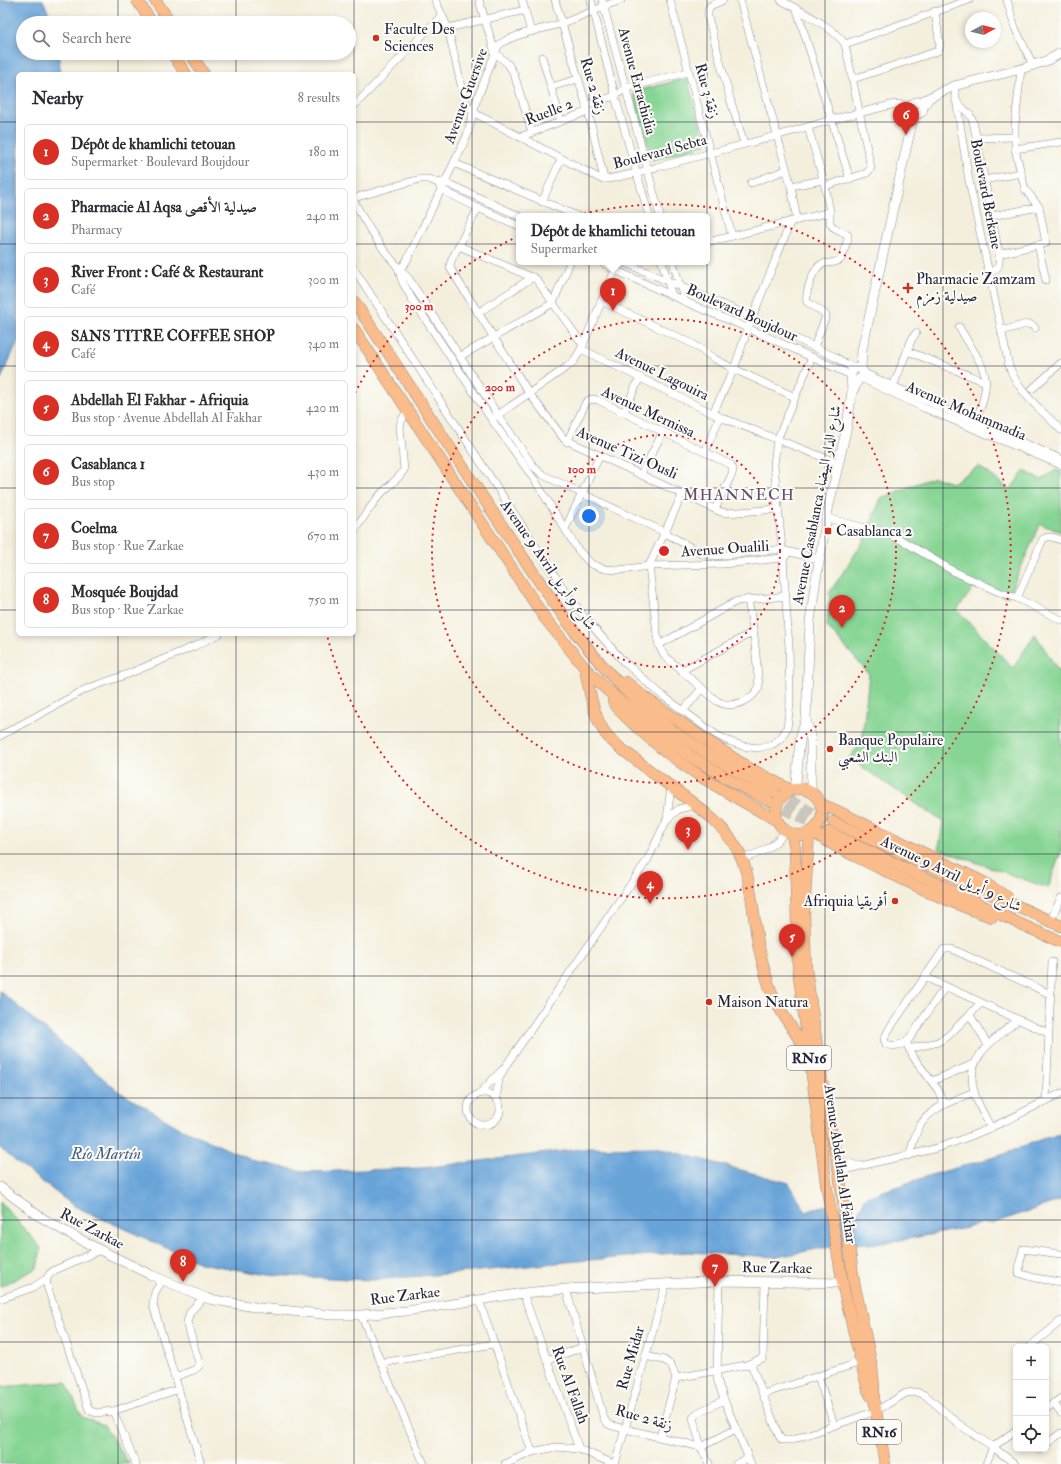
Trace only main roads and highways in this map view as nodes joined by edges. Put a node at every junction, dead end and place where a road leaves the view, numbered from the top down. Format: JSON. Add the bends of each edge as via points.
{"nodes":[{"id":1,"x":137,"y":0,"type":"edge"},
{"id":2,"x":155,"y":0,"type":"edge"},
{"id":3,"x":147,"y":16,"type":"edge"},
{"id":4,"x":165,"y":16,"type":"edge"},
{"id":5,"x":177,"y":60,"type":"edge"},
{"id":6,"x":195,"y":60,"type":"edge"},
{"id":7,"x":185,"y":72,"type":"edge"},
{"id":8,"x":203,"y":72,"type":"edge"},
{"id":9,"x":356,"y":304,"type":"edge"},
{"id":10,"x":356,"y":332,"type":"edge"},
{"id":11,"x":604,"y":666,"type":"junction"},
{"id":12,"x":585,"y":668,"type":"junction"},
{"id":13,"x":607,"y":690,"type":"junction"},
{"id":14,"x":793,"y":789,"type":"junction"},
{"id":15,"x":821,"y":804,"type":"junction"},
{"id":16,"x":778,"y":821,"type":"junction"},
{"id":17,"x":833,"y":822,"type":"tunnel mouth"},
{"id":18,"x":810,"y":832,"type":"junction"},
{"id":19,"x":828,"y":832,"type":"tunnel mouth"},
{"id":20,"x":789,"y":833,"type":"junction"},
{"id":21,"x":1021,"y":909,"type":"junction"},
{"id":22,"x":1018,"y":923,"type":"junction"},
{"id":23,"x":1061,"y":926,"type":"edge"},
{"id":24,"x":1061,"y":942,"type":"edge"},
{"id":25,"x":808,"y":1052,"type":"junction"},
{"id":26,"x":874,"y":1399,"type":"junction"},
{"id":27,"x":885,"y":1464,"type":"edge"}],
"edges":[{"from":1,"to":3,"type":"main road"},
{"from":2,"to":4,"type":"main road"},
{"from":5,"to":7,"type":"main road"},
{"from":6,"to":8,"type":"main road"},
{"from":9,"to":11,"type":"main road","name":"Avenue 9 Avril شارع 9 أبريل","via":[[554,605]]},
{"from":10,"to":12,"type":"main road","name":"Avenue 9 Avril شارع 9 أبريل","via":[[544,617]]},
{"from":11,"to":13,"type":"main road","name":"Avenue 9 Avril شارع 9 أبريل","via":[[640,705],[669,728],[772,797],[730,780],[690,756]]},
{"from":11,"to":14,"type":"main road","via":[[644,697],[749,768]]},
{"from":12,"to":13,"type":"main road","name":"Avenue 9 Avril شارع 9 أبريل"},
{"from":12,"to":25,"type":"main road","via":[[601,727],[608,738],[695,805],[726,833],[742,859],[765,975],[774,999]]},
{"from":13,"to":16,"type":"main road","via":[[623,715],[652,742],[696,773]]},
{"from":14,"to":15,"type":"main road","via":[[810,791]]},
{"from":14,"to":16,"type":"main road","via":[[779,800],[776,812]]},
{"from":15,"to":18,"type":"main road","number":"RN16","via":[[821,821]]},
{"from":15,"to":21,"type":"main road","via":[[983,882]]},
{"from":16,"to":20,"type":"main road","number":"RN16"},
{"from":17,"to":21,"type":"main road","name":"Avenue 9 Avril شارع 9 أبريل"},
{"from":18,"to":20,"type":"main road","via":[[803,835]]},
{"from":18,"to":22,"type":"main road","via":[[939,896],[980,913]]},
{"from":18,"to":26,"type":"main road","name":"Avenue Abdellah Al Fakhar","number":"RN16","via":[[804,913],[806,969],[825,1101],[840,1176],[854,1282],[872,1367]]},
{"from":19,"to":22,"type":"main road","name":"Avenue 9 Avril شارع 9 أبريل"},
{"from":20,"to":25,"type":"main road","name":"Avenue Abdellah Al Fakhar","number":"RN16","via":[[795,849],[798,968]]},
{"from":21,"to":23,"type":"main road","name":"Avenue 9 Avril شارع 9 أبريل"},
{"from":22,"to":24,"type":"main road","name":"Avenue 9 Avril شارع 9 أبريل"},
{"from":25,"to":26,"type":"main road","name":"Avenue Abdellah Al Fakhar","number":"RN16","via":[[842,1283],[860,1362],[868,1390]]},
{"from":26,"to":27,"type":"main road","name":"Avenue Abdellah Al Fakhar","number":"RN16"}]}
